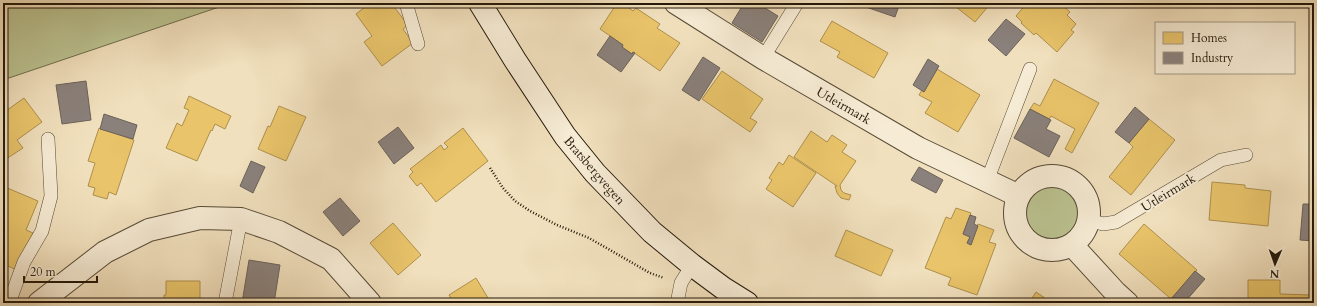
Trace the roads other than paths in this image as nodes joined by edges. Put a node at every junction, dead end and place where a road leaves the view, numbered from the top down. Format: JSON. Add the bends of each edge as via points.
{"nodes":[{"id":1,"x":406,"y":3,"type":"edge"},
{"id":2,"x":480,"y":3,"type":"edge"},
{"id":3,"x":676,"y":3,"type":"edge"},
{"id":4,"x":797,"y":3,"type":"edge"},
{"id":5,"x":418,"y":44,"type":"dead end"},
{"id":6,"x":763,"y":58,"type":"junction"},
{"id":7,"x":1030,"y":69,"type":"dead end"},
{"id":8,"x":48,"y":139,"type":"dead end"},
{"id":9,"x":1246,"y":155,"type":"dead end"},
{"id":10,"x":987,"y":181,"type":"junction"},
{"id":11,"x":1019,"y":196,"type":"junction"},
{"id":12,"x":241,"y":219,"type":"junction"},
{"id":13,"x":1089,"y":220,"type":"junction"},
{"id":14,"x":1072,"y":245,"type":"junction"},
{"id":15,"x":686,"y":274,"type":"junction"},
{"id":16,"x":9,"y":303,"type":"edge"},
{"id":17,"x":39,"y":303,"type":"edge"},
{"id":18,"x":225,"y":303,"type":"edge"},
{"id":19,"x":370,"y":303,"type":"edge"},
{"id":20,"x":677,"y":303,"type":"edge"},
{"id":21,"x":747,"y":303,"type":"edge"},
{"id":22,"x":1127,"y":303,"type":"edge"}],
"edges":[{"from":1,"to":5,"type":"lane"},
{"from":2,"to":15,"type":"street","name":"Bratsbergvegen","via":[[564,136],[595,173],[652,232]]},
{"from":3,"to":6,"type":"street","name":"Utleirmark"},
{"from":4,"to":6,"type":"lane"},
{"from":6,"to":10,"type":"street","name":"Utleirmark","via":[[918,148]]},
{"from":7,"to":10,"type":"lane"},
{"from":8,"to":16,"type":"lane","via":[[51,196],[42,231],[24,262]]},
{"from":9,"to":13,"type":"lane","name":"Utleirmark","via":[[1221,160],[1116,222],[1103,224]]},
{"from":10,"to":11,"type":"street","name":"Utleirmark"},
{"from":11,"to":13,"type":"street","via":[[1026,187],[1044,176],[1064,178],[1074,182],[1087,199]]},
{"from":11,"to":14,"type":"street","via":[[1016,216],[1023,236],[1040,248],[1051,250]]},
{"from":12,"to":17,"type":"street","via":[[200,218],[149,230],[105,252]]},
{"from":12,"to":18,"type":"lane"},
{"from":12,"to":19,"type":"street","via":[[279,232],[331,259]]},
{"from":13,"to":14,"type":"street","via":[[1086,230]]},
{"from":14,"to":22,"type":"street"},
{"from":15,"to":20,"type":"lane"},
{"from":15,"to":21,"type":"street","name":"Bratsbergvegen","via":[[723,288]]}]}
